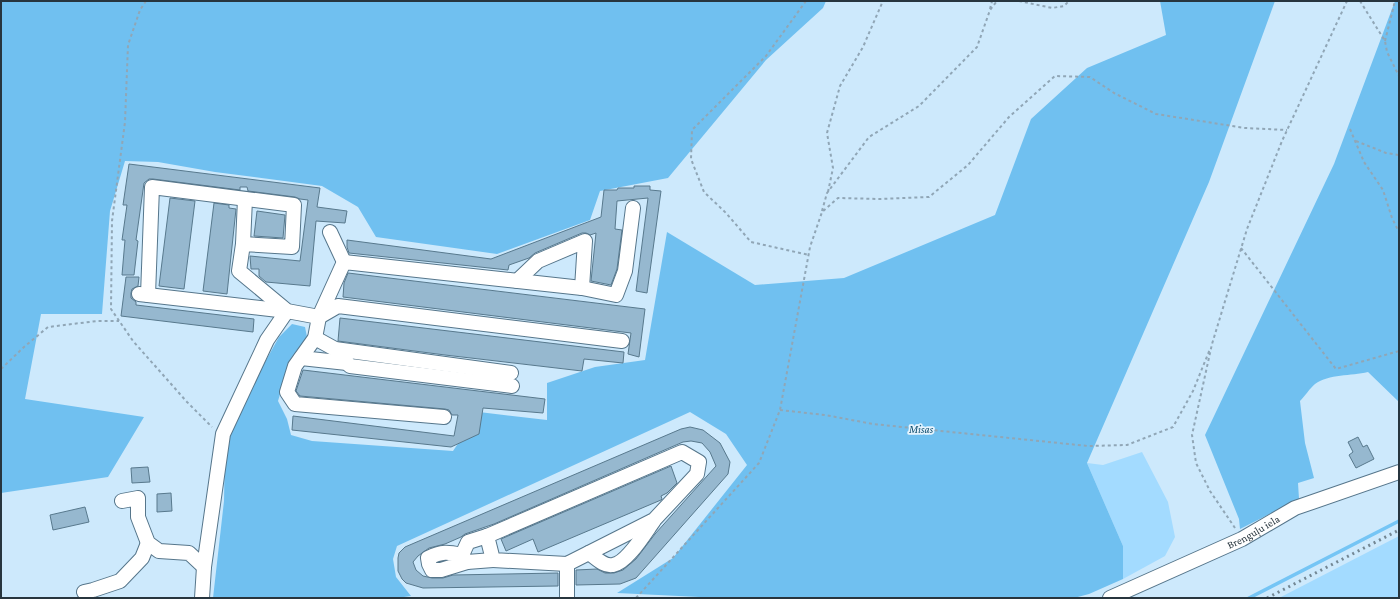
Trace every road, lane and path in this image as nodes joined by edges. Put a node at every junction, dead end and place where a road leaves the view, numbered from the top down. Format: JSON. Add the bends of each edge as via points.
{"nodes":[{"id":1,"x":146,"y":1,"type":"edge"},
{"id":2,"x":806,"y":1,"type":"edge"},
{"id":3,"x":884,"y":1,"type":"edge"},
{"id":4,"x":992,"y":1,"type":"edge"},
{"id":5,"x":997,"y":1,"type":"edge"},
{"id":6,"x":1019,"y":1,"type":"edge"},
{"id":7,"x":1069,"y":1,"type":"edge"},
{"id":8,"x":1347,"y":1,"type":"edge"},
{"id":9,"x":1360,"y":1,"type":"edge"},
{"id":10,"x":1395,"y":1,"type":"edge"},
{"id":11,"x":990,"y":10,"type":"junction"},
{"id":12,"x":1385,"y":41,"type":"junction"},
{"id":13,"x":1399,"y":76,"type":"edge"},
{"id":14,"x":1350,"y":129,"type":"dead end"},
{"id":15,"x":1287,"y":130,"type":"junction"},
{"id":16,"x":1355,"y":140,"type":"junction"},
{"id":17,"x":1399,"y":155,"type":"edge"},
{"id":18,"x":827,"y":193,"type":"junction"},
{"id":19,"x":245,"y":199,"type":"junction"},
{"id":20,"x":633,"y":208,"type":"dead end"},
{"id":21,"x":822,"y":212,"type":"junction"},
{"id":22,"x":330,"y":232,"type":"dead end"},
{"id":23,"x":1399,"y":232,"type":"edge"},
{"id":24,"x":243,"y":244,"type":"junction"},
{"id":25,"x":1240,"y":248,"type":"junction"},
{"id":26,"x":809,"y":255,"type":"junction"},
{"id":27,"x":344,"y":262,"type":"junction"},
{"id":28,"x":517,"y":281,"type":"junction"},
{"id":29,"x":582,"y":288,"type":"junction"},
{"id":30,"x":287,"y":312,"type":"junction"},
{"id":31,"x":319,"y":317,"type":"junction"},
{"id":32,"x":119,"y":321,"type":"junction"},
{"id":33,"x":315,"y":338,"type":"junction"},
{"id":34,"x":622,"y":341,"type":"dead end"},
{"id":35,"x":1212,"y":344,"type":"junction"},
{"id":36,"x":335,"y":349,"type":"junction"},
{"id":37,"x":1399,"y":351,"type":"edge"},
{"id":38,"x":301,"y":358,"type":"junction"},
{"id":39,"x":347,"y":363,"type":"junction"},
{"id":40,"x":1,"y":368,"type":"edge"},
{"id":41,"x":780,"y":410,"type":"junction"},
{"id":42,"x":444,"y":417,"type":"dead end"},
{"id":43,"x":223,"y":434,"type":"junction"},
{"id":44,"x":1399,"y":472,"type":"edge"},
{"id":45,"x":122,"y":501,"type":"dead end"},
{"id":46,"x":654,"y":520,"type":"junction"},
{"id":47,"x":487,"y":536,"type":"junction"},
{"id":48,"x":1242,"y":539,"type":"junction"},
{"id":49,"x":148,"y":543,"type":"junction"},
{"id":50,"x":589,"y":553,"type":"junction"},
{"id":51,"x":493,"y":560,"type":"junction"},
{"id":52,"x":567,"y":564,"type":"junction"},
{"id":53,"x":204,"y":567,"type":"junction"},
{"id":54,"x":84,"y":592,"type":"dead end"},
{"id":55,"x":202,"y":598,"type":"edge"},
{"id":56,"x":567,"y":598,"type":"edge"},
{"id":57,"x":636,"y":598,"type":"edge"},
{"id":58,"x":1110,"y":598,"type":"edge"}],
"edges":[{"from":1,"to":32,"type":"path","via":[[140,10],[128,45],[125,122],[112,220],[111,309]]},
{"from":2,"to":26,"type":"path","via":[[766,56],[692,130],[691,158],[704,192],[752,242]]},
{"from":3,"to":18,"type":"path","via":[[863,47],[840,86],[827,133],[833,168]]},
{"from":4,"to":11,"type":"path"},
{"from":5,"to":11,"type":"path"},
{"from":6,"to":7,"type":"path","via":[[1052,8],[1064,6]]},
{"from":8,"to":15,"type":"path"},
{"from":9,"to":12,"type":"path"},
{"from":10,"to":12,"type":"path"},
{"from":11,"to":18,"type":"path","via":[[977,47],[919,106],[869,137]]},
{"from":12,"to":13,"type":"path","via":[[1387,52]]},
{"from":14,"to":16,"type":"path"},
{"from":15,"to":21,"type":"path","via":[[1245,128],[1156,114],[1114,93],[1090,77],[1055,76],[1009,117],[968,165],[928,196],[838,198]]},
{"from":15,"to":25,"type":"path"},
{"from":16,"to":17,"type":"path","via":[[1386,153]]},
{"from":16,"to":23,"type":"path","via":[[1364,162],[1383,190]]},
{"from":18,"to":21,"type":"path"},
{"from":19,"to":24,"type":"street"},
{"from":19,"to":24,"type":"street","via":[[294,205],[292,247]]},
{"from":19,"to":30,"type":"street","via":[[152,187],[144,294]]},
{"from":20,"to":29,"type":"street","via":[[626,270],[616,295]]},
{"from":21,"to":26,"type":"path"},
{"from":22,"to":27,"type":"street"},
{"from":24,"to":30,"type":"street","via":[[239,271]]},
{"from":25,"to":35,"type":"path"},
{"from":25,"to":37,"type":"path","via":[[1336,369]]},
{"from":26,"to":41,"type":"path"},
{"from":27,"to":28,"type":"street"},
{"from":27,"to":31,"type":"street"},
{"from":28,"to":29,"type":"street"},
{"from":28,"to":29,"type":"street","via":[[538,261],[585,241]]},
{"from":30,"to":31,"type":"street"},
{"from":30,"to":43,"type":"street","via":[[267,340]]},
{"from":31,"to":33,"type":"street"},
{"from":31,"to":34,"type":"street","via":[[338,306]]},
{"from":32,"to":40,"type":"path","via":[[97,320],[48,327]]},
{"from":32,"to":43,"type":"path","via":[[133,341],[187,402]]},
{"from":33,"to":36,"type":"street"},
{"from":33,"to":38,"type":"street"},
{"from":35,"to":41,"type":"path","via":[[1193,391],[1173,427],[1127,445],[1088,446],[1000,438],[873,424]]},
{"from":35,"to":48,"type":"path","via":[[1192,435],[1196,463],[1210,491]]},
{"from":36,"to":39,"type":"street"},
{"from":36,"to":39,"type":"street","via":[[512,380],[350,366]]},
{"from":38,"to":39,"type":"street"},
{"from":38,"to":42,"type":"street","via":[[295,366],[288,392],[295,404]]},
{"from":41,"to":57,"type":"path","via":[[759,463]]},
{"from":43,"to":53,"type":"street"},
{"from":44,"to":48,"type":"street","name":"Brenguļu iela","via":[[1295,508]]},
{"from":45,"to":49,"type":"street","via":[[138,498],[138,517]]},
{"from":46,"to":47,"type":"street","via":[[697,474],[699,462],[682,452]]},
{"from":46,"to":50,"type":"street"},
{"from":46,"to":50,"type":"street","via":[[627,558],[614,565],[602,564]]},
{"from":47,"to":51,"type":"street"},
{"from":47,"to":51,"type":"street","via":[[468,542],[464,559]]},
{"from":48,"to":58,"type":"street","name":"Brenguļu iela"},
{"from":49,"to":53,"type":"street","via":[[159,551],[189,553]]},
{"from":49,"to":54,"type":"street","via":[[142,558],[120,581]]},
{"from":50,"to":52,"type":"street"},
{"from":51,"to":52,"type":"street"},
{"from":52,"to":56,"type":"street"},
{"from":53,"to":55,"type":"street"}]}
